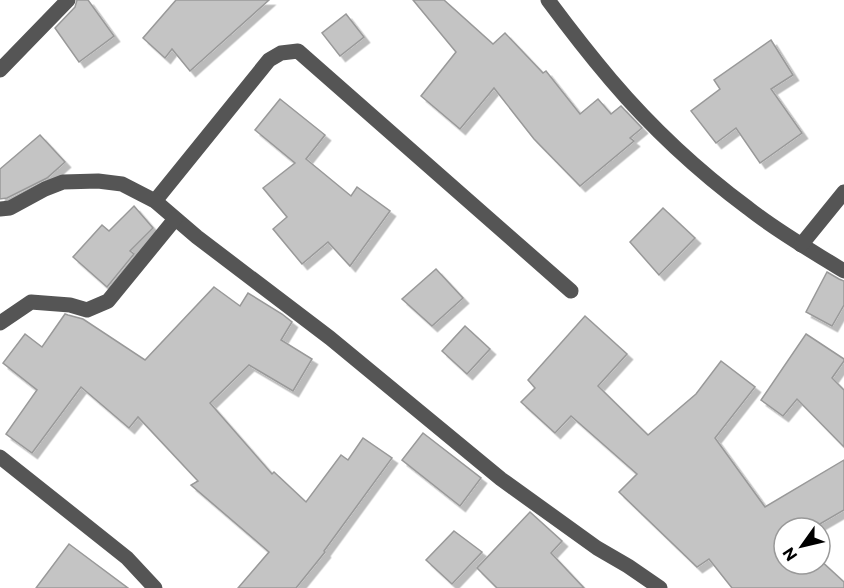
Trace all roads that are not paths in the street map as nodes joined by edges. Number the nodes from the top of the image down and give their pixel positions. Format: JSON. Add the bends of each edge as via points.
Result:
{"nodes":[{"id":1,"x":68,"y":0,"type":"edge"},
{"id":2,"x":548,"y":0,"type":"edge"},
{"id":3,"x":0,"y":70,"type":"edge"},
{"id":4,"x":844,"y":192,"type":"edge"},
{"id":5,"x":155,"y":201,"type":"junction"},
{"id":6,"x":0,"y":209,"type":"edge"},
{"id":7,"x":175,"y":219,"type":"junction"},
{"id":8,"x":801,"y":245,"type":"junction"},
{"id":9,"x":844,"y":271,"type":"edge"},
{"id":10,"x":571,"y":291,"type":"dead end"},
{"id":11,"x":0,"y":323,"type":"edge"},
{"id":12,"x":0,"y":457,"type":"edge"},
{"id":13,"x":155,"y":588,"type":"edge"},
{"id":14,"x":660,"y":588,"type":"edge"}],
"edges":[{"from":1,"to":3,"type":"street"},
{"from":2,"to":8,"type":"street","via":[[641,114],[748,209]]},
{"from":4,"to":8,"type":"street"},
{"from":5,"to":6,"type":"street","via":[[122,184],[63,182],[10,208]]},
{"from":5,"to":7,"type":"street"},
{"from":5,"to":10,"type":"street","via":[[269,60],[280,53],[298,51]]},
{"from":7,"to":11,"type":"street","via":[[108,301],[87,310],[31,302]]},
{"from":7,"to":14,"type":"street","via":[[330,338],[501,479]]},
{"from":8,"to":9,"type":"street"},
{"from":12,"to":13,"type":"street","via":[[127,558]]}]}
